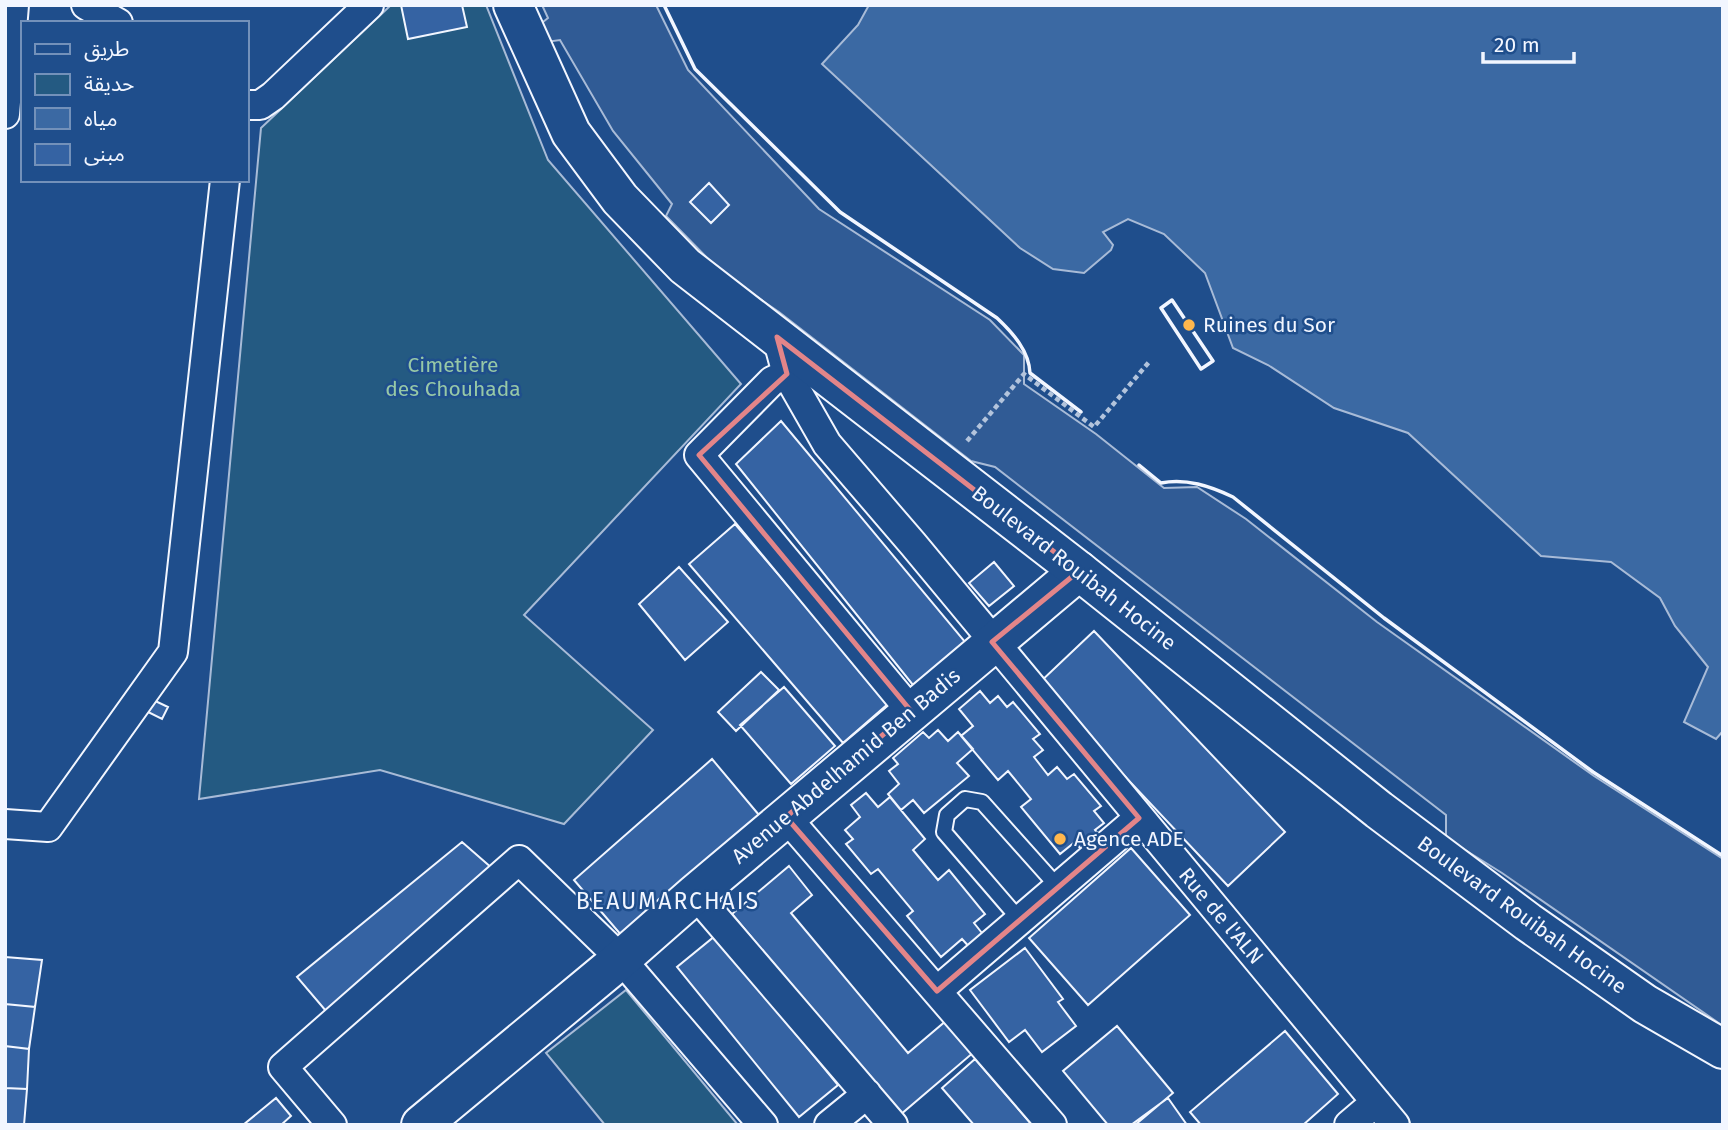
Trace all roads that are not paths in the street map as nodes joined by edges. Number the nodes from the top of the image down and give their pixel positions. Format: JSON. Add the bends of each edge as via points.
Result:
{"nodes":[{"id":1,"x":369,"y":5,"type":"edge"},
{"id":2,"x":513,"y":5,"type":"edge"},
{"id":3,"x":91,"y":6,"type":"edge"},
{"id":4,"x":11,"y":14,"type":"edge"},
{"id":5,"x":115,"y":21,"type":"edge"},
{"id":6,"x":248,"y":106,"type":"edge"},
{"id":7,"x":5,"y":114,"type":"edge"},
{"id":8,"x":225,"y":182,"type":"edge"},
{"id":9,"x":777,"y":337,"type":"junction"},
{"id":10,"x":787,"y":374,"type":"junction"},
{"id":11,"x":1079,"y":570,"type":"junction"},
{"id":12,"x":992,"y":642,"type":"junction"},
{"id":13,"x":911,"y":711,"type":"junction"},
{"id":14,"x":786,"y":817,"type":"junction"},
{"id":15,"x":1139,"y":818,"type":"junction"},
{"id":16,"x":5,"y":824,"type":"edge"},
{"id":17,"x":1058,"y":887,"type":"junction"},
{"id":18,"x":695,"y":894,"type":"junction"},
{"id":19,"x":1020,"y":920,"type":"junction"},
{"id":20,"x":621,"y":959,"type":"junction"},
{"id":21,"x":937,"y":991,"type":"junction"},
{"id":22,"x":1723,"y":1049,"type":"edge"},
{"id":23,"x":867,"y":1094,"type":"junction"},
{"id":24,"x":1376,"y":1102,"type":"junction"},
{"id":25,"x":332,"y":1125,"type":"edge"},
{"id":26,"x":421,"y":1125,"type":"edge"},
{"id":27,"x":763,"y":1125,"type":"edge"},
{"id":28,"x":829,"y":1125,"type":"edge"},
{"id":29,"x":893,"y":1125,"type":"edge"},
{"id":30,"x":1052,"y":1125,"type":"edge"},
{"id":31,"x":1349,"y":1125,"type":"edge"},
{"id":32,"x":1395,"y":1125,"type":"edge"}],
"edges":[{"from":1,"to":6,"type":"street","via":[[273,96],[260,105]]},
{"from":2,"to":9,"type":"main road","name":"Boulevard Rouibah Hocine","via":[[571,133],[620,199],[685,266]]},
{"from":3,"to":5,"type":"street"},
{"from":4,"to":7,"type":"street"},
{"from":8,"to":16,"type":"street","via":[[173,652],[48,827]]},
{"from":9,"to":10,"type":"street","name":"Rue de l'ALN"},
{"from":9,"to":11,"type":"main road","name":"Boulevard Rouibah Hocine"},
{"from":10,"to":12,"type":"street","name":"Rue de l'ALN","via":[[827,444]]},
{"from":10,"to":13,"type":"street","via":[[772,382],[699,455]]},
{"from":11,"to":12,"type":"main road","name":"Avenue Abdelhamid Ben Badis"},
{"from":11,"to":22,"type":"main road","name":"Boulevard Rouibah Hocine","via":[[1379,810],[1528,922],[1645,1004]]},
{"from":12,"to":13,"type":"main road","name":"Avenue Abdelhamid Ben Badis"},
{"from":12,"to":15,"type":"street","name":"Rue de l'ALN"},
{"from":13,"to":14,"type":"main road","name":"Avenue Abdelhamid Ben Badis"},
{"from":14,"to":18,"type":"main road","name":"Avenue Abdelhamid Ben Badis"},
{"from":14,"to":21,"type":"street"},
{"from":15,"to":17,"type":"street"},
{"from":15,"to":24,"type":"street","name":"Rue de l'ALN"},
{"from":17,"to":19,"type":"street"},
{"from":17,"to":19,"type":"lane","via":[[982,802],[965,799],[947,815],[944,832]]},
{"from":18,"to":20,"type":"main road","name":"Avenue Abdelhamid Ben Badis"},
{"from":18,"to":23,"type":"street"},
{"from":19,"to":21,"type":"street"},
{"from":20,"to":25,"type":"street","via":[[519,860],[283,1067]]},
{"from":20,"to":26,"type":"main road","name":"Avenue Abdelhamid Ben Badis"},
{"from":20,"to":27,"type":"street"},
{"from":21,"to":30,"type":"street"},
{"from":23,"to":28,"type":"street"},
{"from":23,"to":29,"type":"street"},
{"from":24,"to":31,"type":"street"},
{"from":24,"to":32,"type":"street","name":"Rue de l'ALN"}]}
